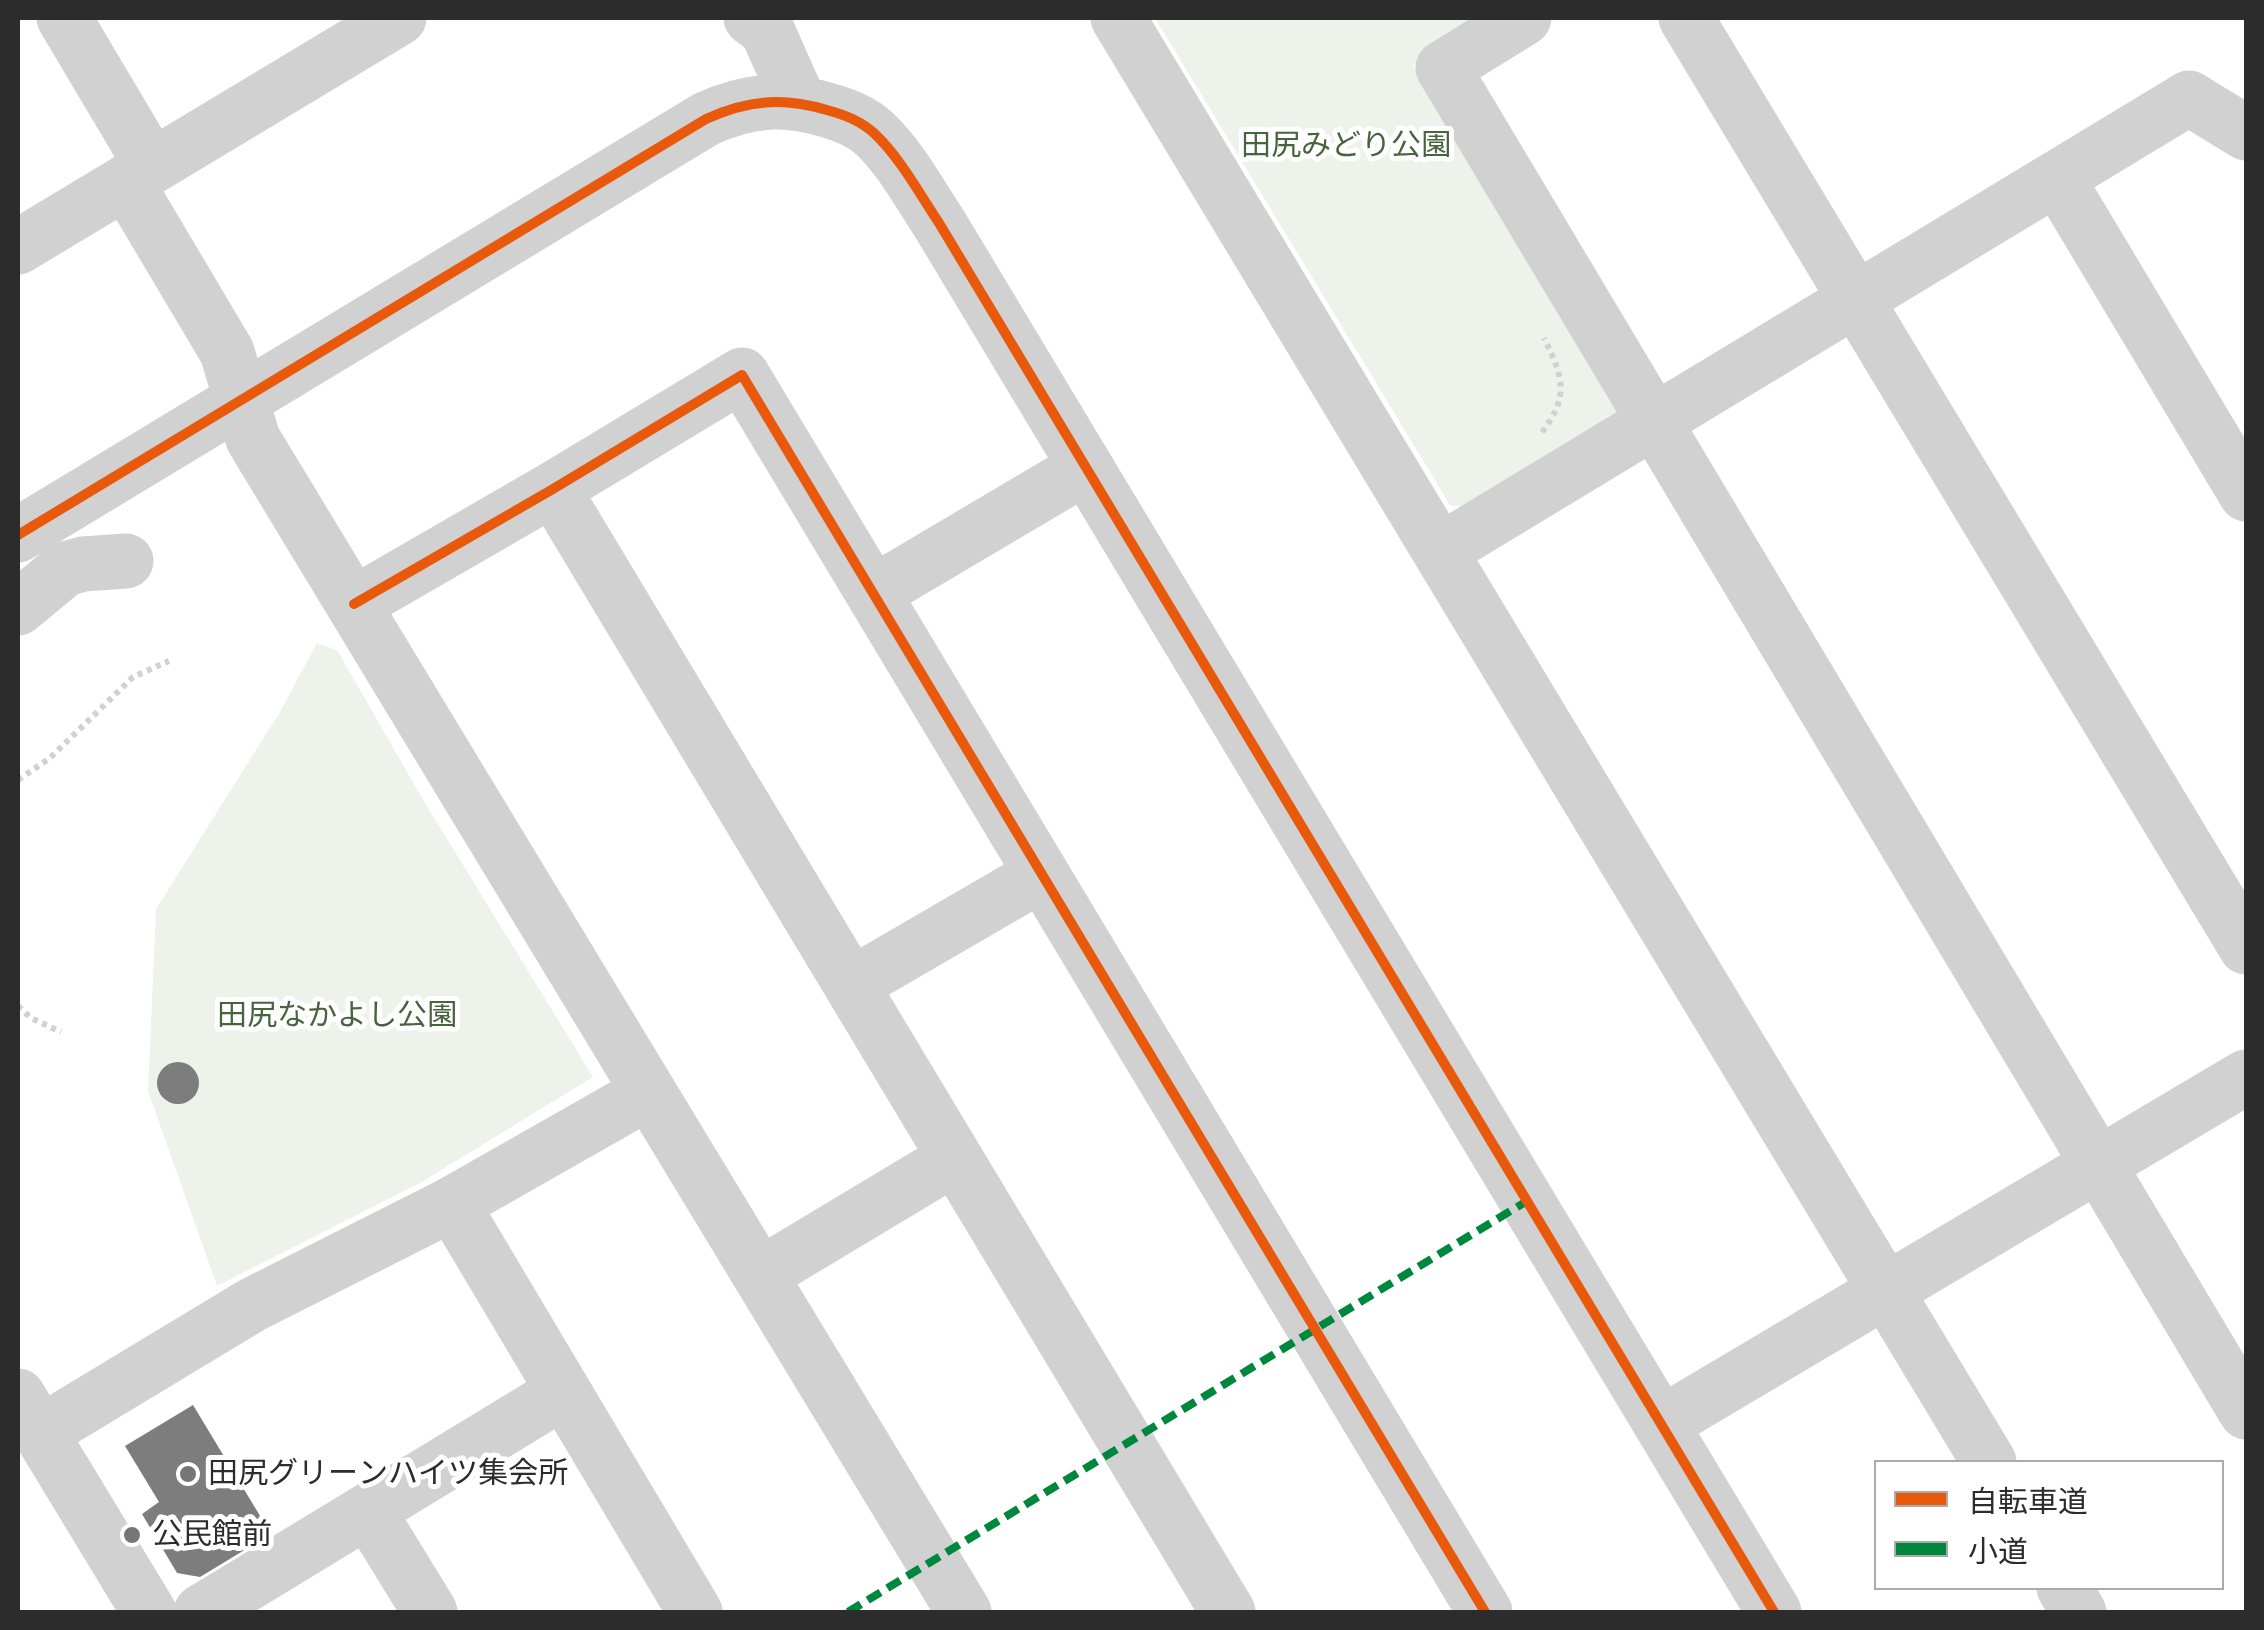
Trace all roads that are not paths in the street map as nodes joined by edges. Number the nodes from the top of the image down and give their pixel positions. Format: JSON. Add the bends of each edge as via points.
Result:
{"nodes":[{"id":1,"x":64,"y":18,"type":"edge"},
{"id":2,"x":399,"y":18,"type":"edge"},
{"id":3,"x":751,"y":18,"type":"edge"},
{"id":4,"x":1118,"y":18,"type":"edge"},
{"id":5,"x":1524,"y":18,"type":"edge"},
{"id":6,"x":1686,"y":18,"type":"edge"},
{"id":7,"x":336,"y":33,"type":"edge"},
{"id":8,"x":799,"y":102,"type":"junction"},
{"id":9,"x":2246,"y":133,"type":"edge"},
{"id":10,"x":139,"y":174,"type":"junction"},
{"id":11,"x":2057,"y":178,"type":"junction"},
{"id":12,"x":18,"y":247,"type":"edge"},
{"id":13,"x":1856,"y":299,"type":"junction"},
{"id":14,"x":242,"y":400,"type":"junction"},
{"id":15,"x":1654,"y":421,"type":"junction"},
{"id":16,"x":1086,"y":468,"type":"junction"},
{"id":17,"x":553,"y":489,"type":"junction"},
{"id":18,"x":2246,"y":494,"type":"edge"},
{"id":19,"x":1440,"y":551,"type":"junction"},
{"id":20,"x":45,"y":552,"type":"edge"},
{"id":21,"x":126,"y":561,"type":"dead end"},
{"id":22,"x":873,"y":593,"type":"junction"},
{"id":23,"x":354,"y":604,"type":"junction"},
{"id":24,"x":18,"y":608,"type":"edge"},
{"id":25,"x":1042,"y":874,"type":"junction"},
{"id":26,"x":2246,"y":947,"type":"edge"},
{"id":27,"x":852,"y":985,"type":"junction"},
{"id":28,"x":2246,"y":1077,"type":"edge"},
{"id":29,"x":649,"y":1092,"type":"junction"},
{"id":30,"x":955,"y":1158,"type":"junction"},
{"id":31,"x":2098,"y":1165,"type":"junction"},
{"id":32,"x":452,"y":1204,"type":"junction"},
{"id":33,"x":760,"y":1276,"type":"junction"},
{"id":34,"x":1886,"y":1291,"type":"junction"},
{"id":35,"x":564,"y":1392,"type":"junction"},
{"id":36,"x":2246,"y":1412,"type":"edge"},
{"id":37,"x":29,"y":1415,"type":"edge"},
{"id":38,"x":1661,"y":1424,"type":"junction"},
{"id":39,"x":1988,"y":1460,"type":"edge"},
{"id":40,"x":368,"y":1511,"type":"junction"},
{"id":41,"x":2065,"y":1590,"type":"edge"},
{"id":42,"x":148,"y":1612,"type":"edge"},
{"id":43,"x":201,"y":1612,"type":"edge"},
{"id":44,"x":430,"y":1612,"type":"edge"},
{"id":45,"x":695,"y":1612,"type":"edge"},
{"id":46,"x":964,"y":1612,"type":"edge"},
{"id":47,"x":1228,"y":1612,"type":"edge"},
{"id":48,"x":1485,"y":1612,"type":"edge"},
{"id":49,"x":1774,"y":1612,"type":"edge"},
{"id":50,"x":2079,"y":1612,"type":"edge"}],
"edges":[{"from":1,"to":10,"type":"street"},
{"from":2,"to":7,"type":"street"},
{"from":3,"to":8,"type":"street","via":[[768,30]]},
{"from":4,"to":19,"type":"street"},
{"from":5,"to":15,"type":"street","via":[[1443,68]]},
{"from":6,"to":13,"type":"street"},
{"from":7,"to":10,"type":"street"},
{"from":8,"to":14,"type":"street","via":[[762,102],[706,119]]},
{"from":8,"to":16,"type":"street","via":[[863,124],[895,157]]},
{"from":9,"to":11,"type":"street","via":[[2189,98]]},
{"from":10,"to":12,"type":"street"},
{"from":10,"to":14,"type":"street","via":[[227,352]]},
{"from":11,"to":13,"type":"street"},
{"from":11,"to":18,"type":"street"},
{"from":13,"to":15,"type":"street"},
{"from":13,"to":26,"type":"street"},
{"from":14,"to":20,"type":"street"},
{"from":14,"to":23,"type":"street","via":[[253,439]]},
{"from":15,"to":19,"type":"street"},
{"from":15,"to":31,"type":"street"},
{"from":16,"to":22,"type":"street"},
{"from":16,"to":38,"type":"street"},
{"from":17,"to":22,"type":"street","via":[[742,374]]},
{"from":17,"to":23,"type":"street"},
{"from":17,"to":27,"type":"street"},
{"from":19,"to":34,"type":"street"},
{"from":20,"to":21,"type":"street","via":[[83,564]]},
{"from":20,"to":24,"type":"street"},
{"from":22,"to":25,"type":"street"},
{"from":23,"to":29,"type":"street"},
{"from":25,"to":27,"type":"street"},
{"from":25,"to":48,"type":"street"},
{"from":27,"to":30,"type":"street"},
{"from":28,"to":31,"type":"street"},
{"from":29,"to":32,"type":"street"},
{"from":29,"to":33,"type":"street"},
{"from":30,"to":33,"type":"street"},
{"from":30,"to":47,"type":"street"},
{"from":31,"to":34,"type":"street"},
{"from":31,"to":36,"type":"street"},
{"from":32,"to":35,"type":"street"},
{"from":32,"to":37,"type":"street","via":[[252,1305],[68,1415]]},
{"from":33,"to":46,"type":"street"},
{"from":34,"to":38,"type":"street"},
{"from":34,"to":39,"type":"street"},
{"from":35,"to":40,"type":"street"},
{"from":35,"to":45,"type":"street"},
{"from":37,"to":42,"type":"street"},
{"from":38,"to":49,"type":"street"},
{"from":40,"to":43,"type":"street"},
{"from":40,"to":44,"type":"street"},
{"from":41,"to":50,"type":"street"}]}
